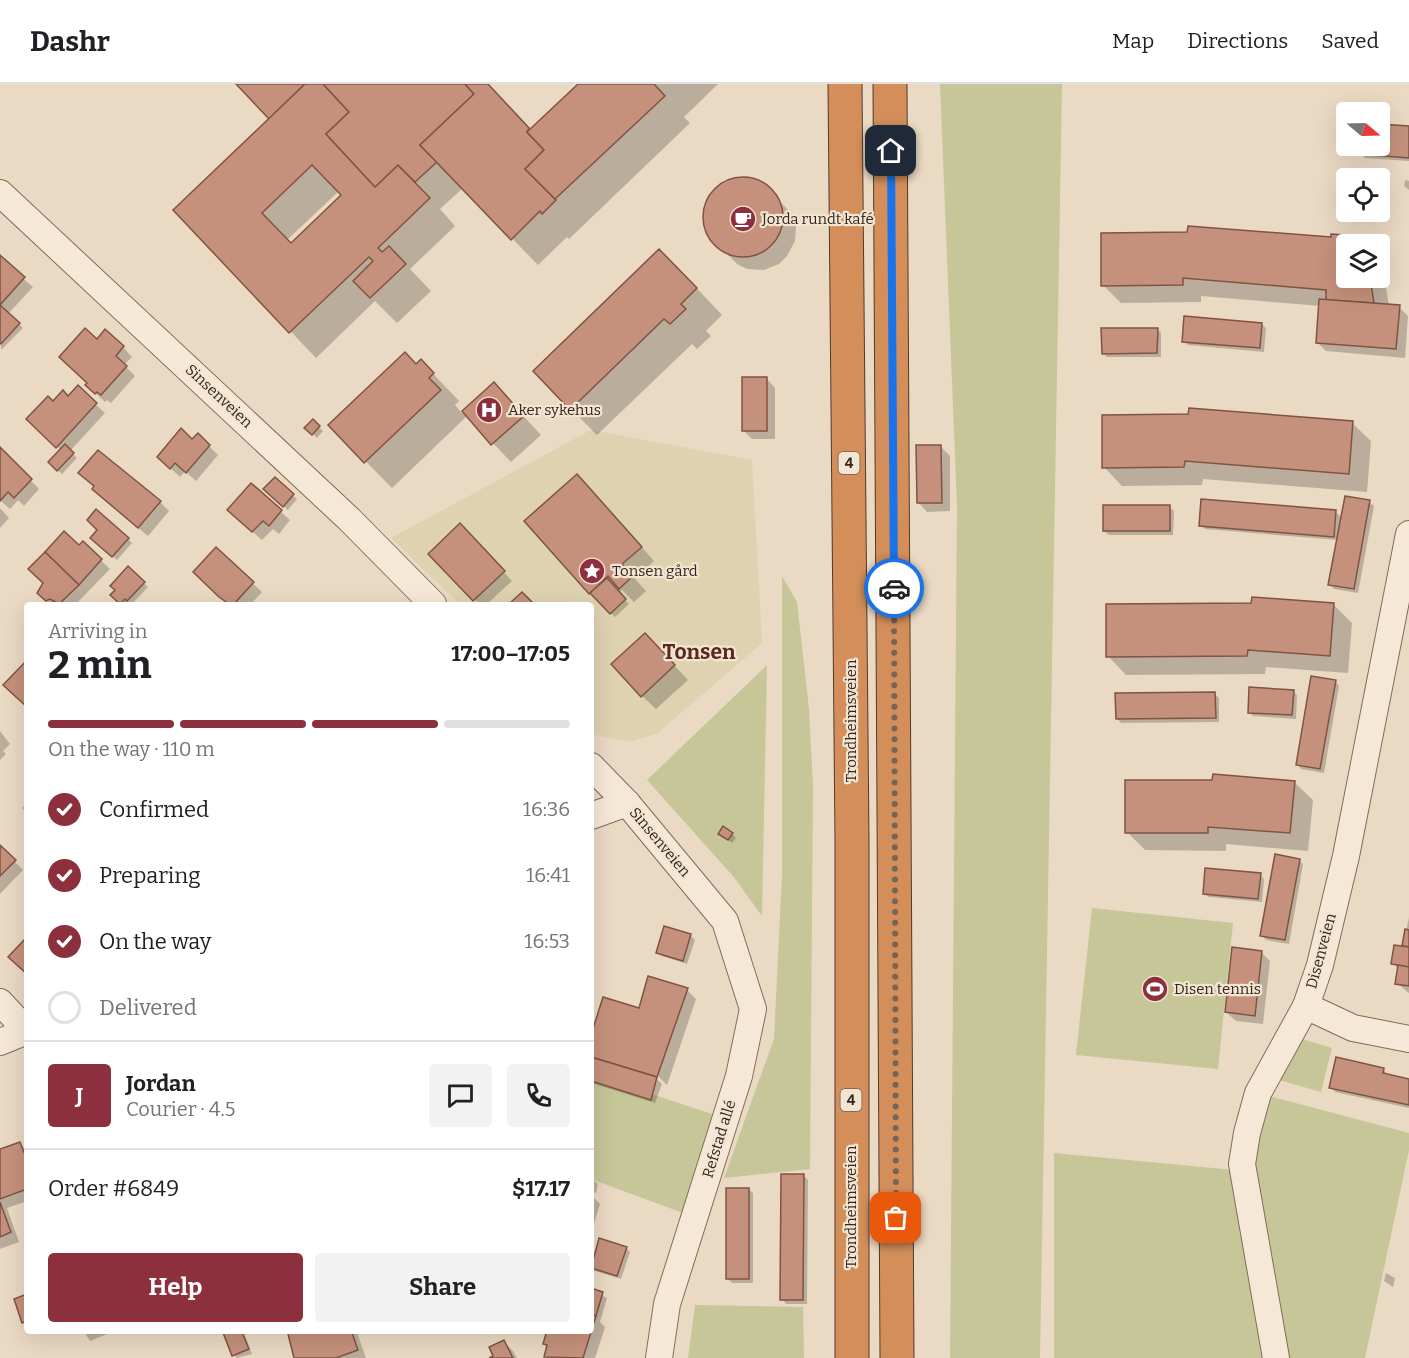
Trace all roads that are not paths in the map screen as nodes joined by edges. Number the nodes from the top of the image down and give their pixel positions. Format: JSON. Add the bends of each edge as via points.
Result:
{"nodes":[{"id":1,"x":845,"y":84,"type":"edge"},
{"id":2,"x":890,"y":84,"type":"edge"},
{"id":3,"x":0,"y":193,"type":"edge"},
{"id":4,"x":1409,"y":534,"type":"edge"},
{"id":5,"x":431,"y":602,"type":"edge"},
{"id":6,"x":594,"y":769,"type":"edge"},
{"id":7,"x":627,"y":802,"type":"junction"},
{"id":8,"x":594,"y":815,"type":"edge"},
{"id":9,"x":725,"y":921,"type":"joint"},
{"id":10,"x":0,"y":1002,"type":"edge"},
{"id":11,"x":1306,"y":1006,"type":"junction"},
{"id":12,"x":24,"y":1028,"type":"edge"},
{"id":13,"x":24,"y":1032,"type":"edge"},
{"id":14,"x":1409,"y":1039,"type":"edge"},
{"id":15,"x":0,"y":1042,"type":"edge"},
{"id":16,"x":659,"y":1358,"type":"edge"},
{"id":17,"x":852,"y":1358,"type":"edge"},
{"id":18,"x":897,"y":1358,"type":"edge"},
{"id":19,"x":1276,"y":1358,"type":"edge"}],
"edges":[{"from":1,"to":17,"type":"highway","name":"Trondheimsveien","number":"4"},
{"from":2,"to":18,"type":"highway"},
{"from":3,"to":5,"type":"street","name":"Sinsenveien","via":[[349,519]]},
{"from":4,"to":11,"type":"street","name":"Disenveien","via":[[1346,856]]},
{"from":6,"to":7,"type":"street","name":"Sinsenveien"},
{"from":7,"to":8,"type":"street"},
{"from":7,"to":9,"type":"street","name":"Sinsenveien"},
{"from":9,"to":16,"type":"street","name":"Refstad allé","via":[[753,1009],[739,1076],[667,1304]]},
{"from":10,"to":12,"type":"street"},
{"from":11,"to":14,"type":"street","via":[[1353,1028]]},
{"from":11,"to":19,"type":"street","name":"Disenveien","via":[[1258,1094],[1242,1164]]},
{"from":13,"to":15,"type":"street"}]}
